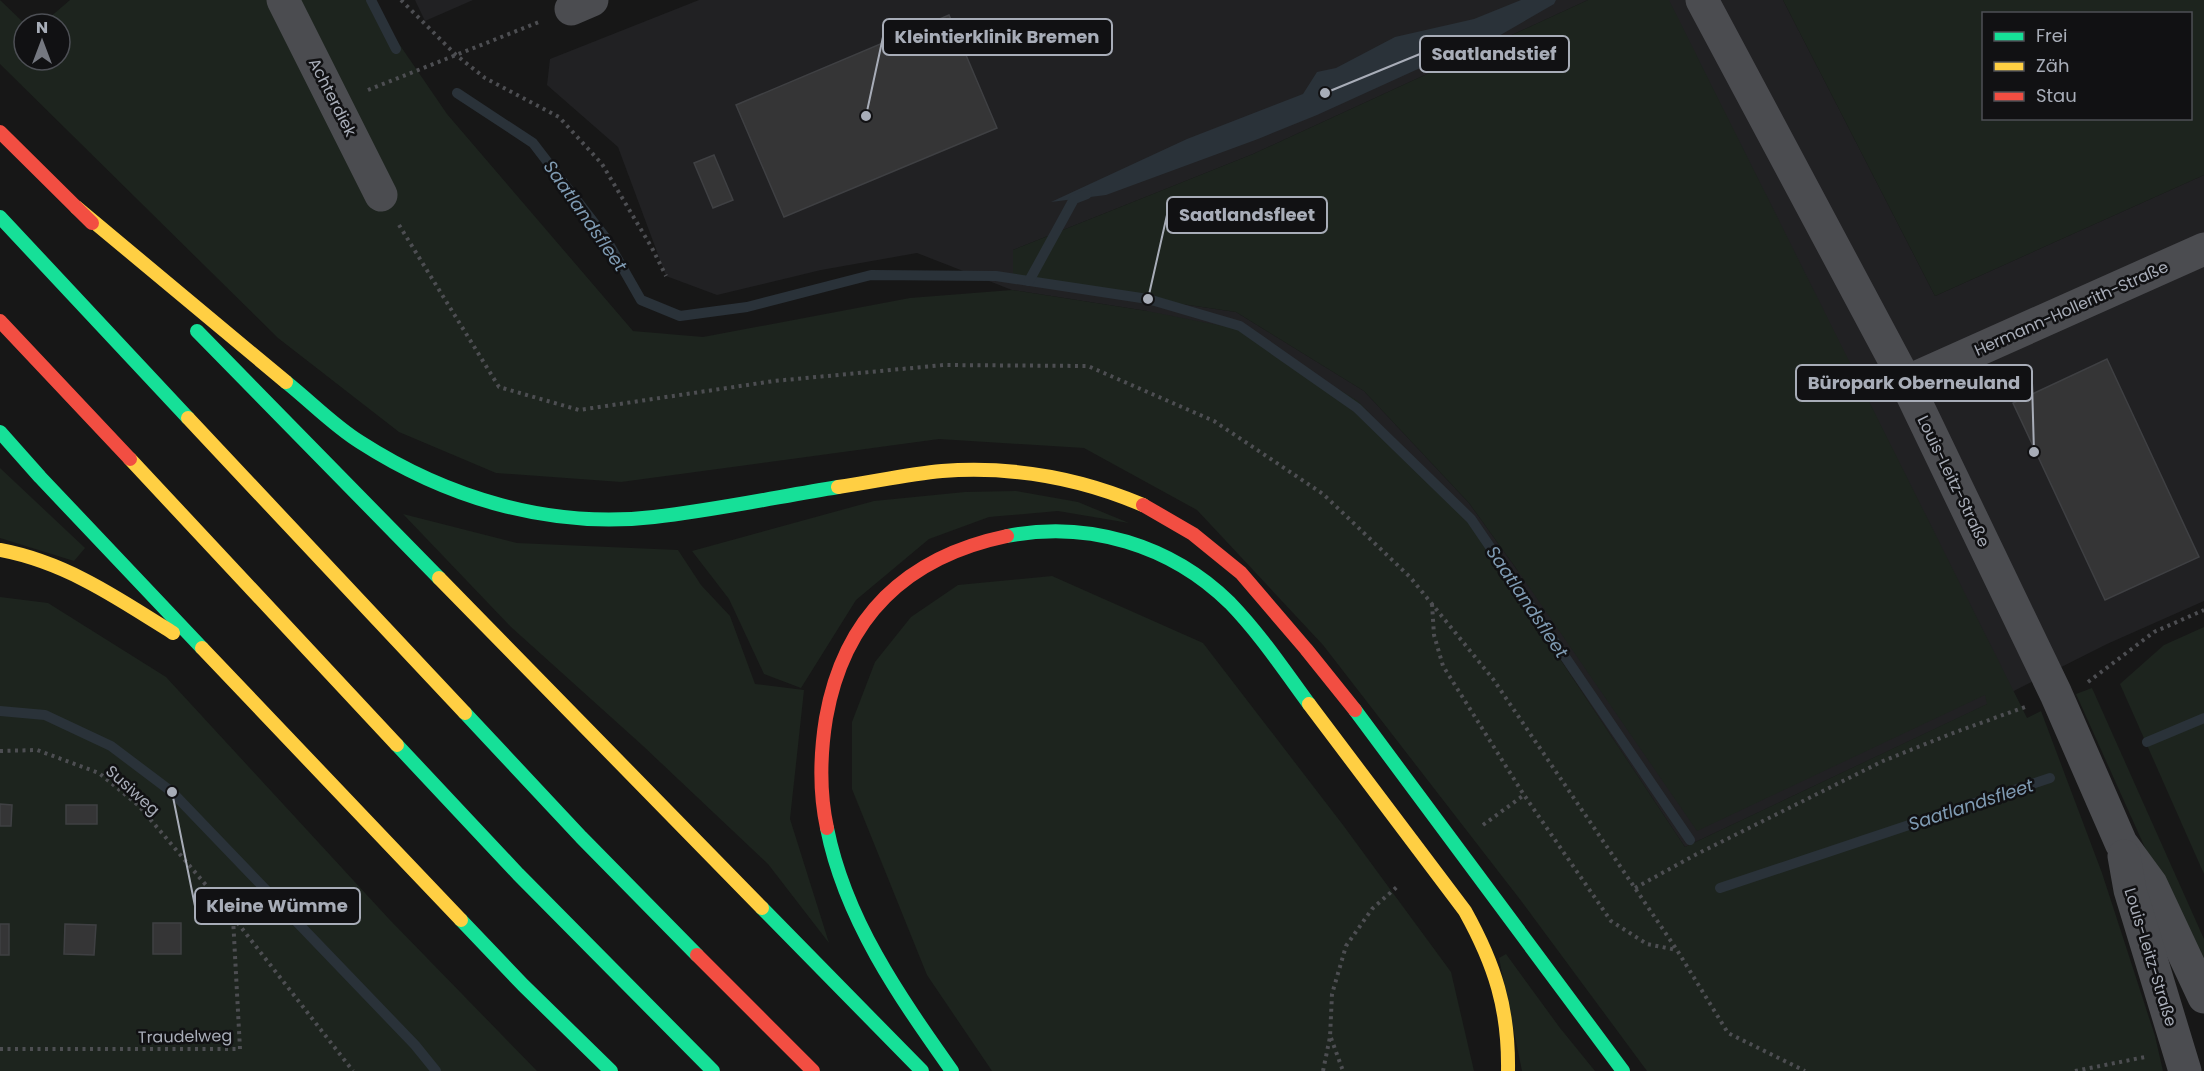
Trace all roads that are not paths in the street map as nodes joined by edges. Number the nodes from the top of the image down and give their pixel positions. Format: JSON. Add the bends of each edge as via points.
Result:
{"nodes":[{"id":1,"x":283,"y":0,"type":"edge"},
{"id":2,"x":1702,"y":0,"type":"edge"},
{"id":3,"x":0,"y":132,"type":"edge"},
{"id":4,"x":381,"y":195,"type":"road end"},
{"id":5,"x":76,"y":207,"type":"junction"},
{"id":6,"x":0,"y":217,"type":"edge"},
{"id":7,"x":2204,"y":249,"type":"edge"},
{"id":8,"x":168,"y":302,"type":"dead end"},
{"id":9,"x":185,"y":319,"type":"dead end"},
{"id":10,"x":0,"y":321,"type":"edge"},
{"id":11,"x":1906,"y":382,"type":"junction"},
{"id":12,"x":0,"y":432,"type":"edge"},
{"id":13,"x":0,"y":550,"type":"edge"},
{"id":14,"x":211,"y":656,"type":"junction"},
{"id":15,"x":2121,"y":843,"type":"junction"},
{"id":16,"x":2204,"y":997,"type":"edge"},
{"id":17,"x":2182,"y":1060,"type":"edge"},
{"id":18,"x":611,"y":1071,"type":"edge"},
{"id":19,"x":713,"y":1071,"type":"edge"},
{"id":20,"x":813,"y":1071,"type":"edge"},
{"id":21,"x":922,"y":1071,"type":"edge"},
{"id":22,"x":952,"y":1071,"type":"edge"},
{"id":23,"x":1508,"y":1071,"type":"edge"},
{"id":24,"x":1623,"y":1071,"type":"edge"}],
"edges":[{"from":1,"to":4,"type":"street","name":"Achterdiek"},
{"from":2,"to":11,"type":"street","name":"Louis-Leitz-Straße"},
{"from":3,"to":5,"type":"highway"},
{"from":5,"to":8,"type":"highway"},
{"from":5,"to":24,"type":"highway","via":[[358,441],[436,484],[478,500],[565,517],[653,517],[941,471],[982,469],[1062,478],[1139,504],[1176,523],[1241,573],[1339,687]]},
{"from":6,"to":20,"type":"highway","via":[[581,837]]},
{"from":7,"to":11,"type":"street","name":"Hermann-Hollerith-Straße"},
{"from":9,"to":21,"type":"highway"},
{"from":10,"to":19,"type":"highway","via":[[518,874]]},
{"from":11,"to":15,"type":"street","name":"Louis-Leitz-Straße","via":[[2056,694]]},
{"from":12,"to":14,"type":"highway"},
{"from":13,"to":14,"type":"highway","via":[[47,562],[82,577]]},
{"from":14,"to":18,"type":"highway"},
{"from":15,"to":16,"type":"street","name":"Louis-Leitz-Straße","via":[[2151,884]]},
{"from":15,"to":17,"type":"street","name":"Louis-Leitz-Straße","via":[[2130,890]]},
{"from":22,"to":23,"type":"highway","via":[[900,996],[844,892],[823,810],[822,737],[839,669],[878,604],[945,556],[974,544],[1035,531],[1107,536],[1143,547],[1206,582],[1233,606],[1465,911],[1497,974],[1506,1009]]}]}
